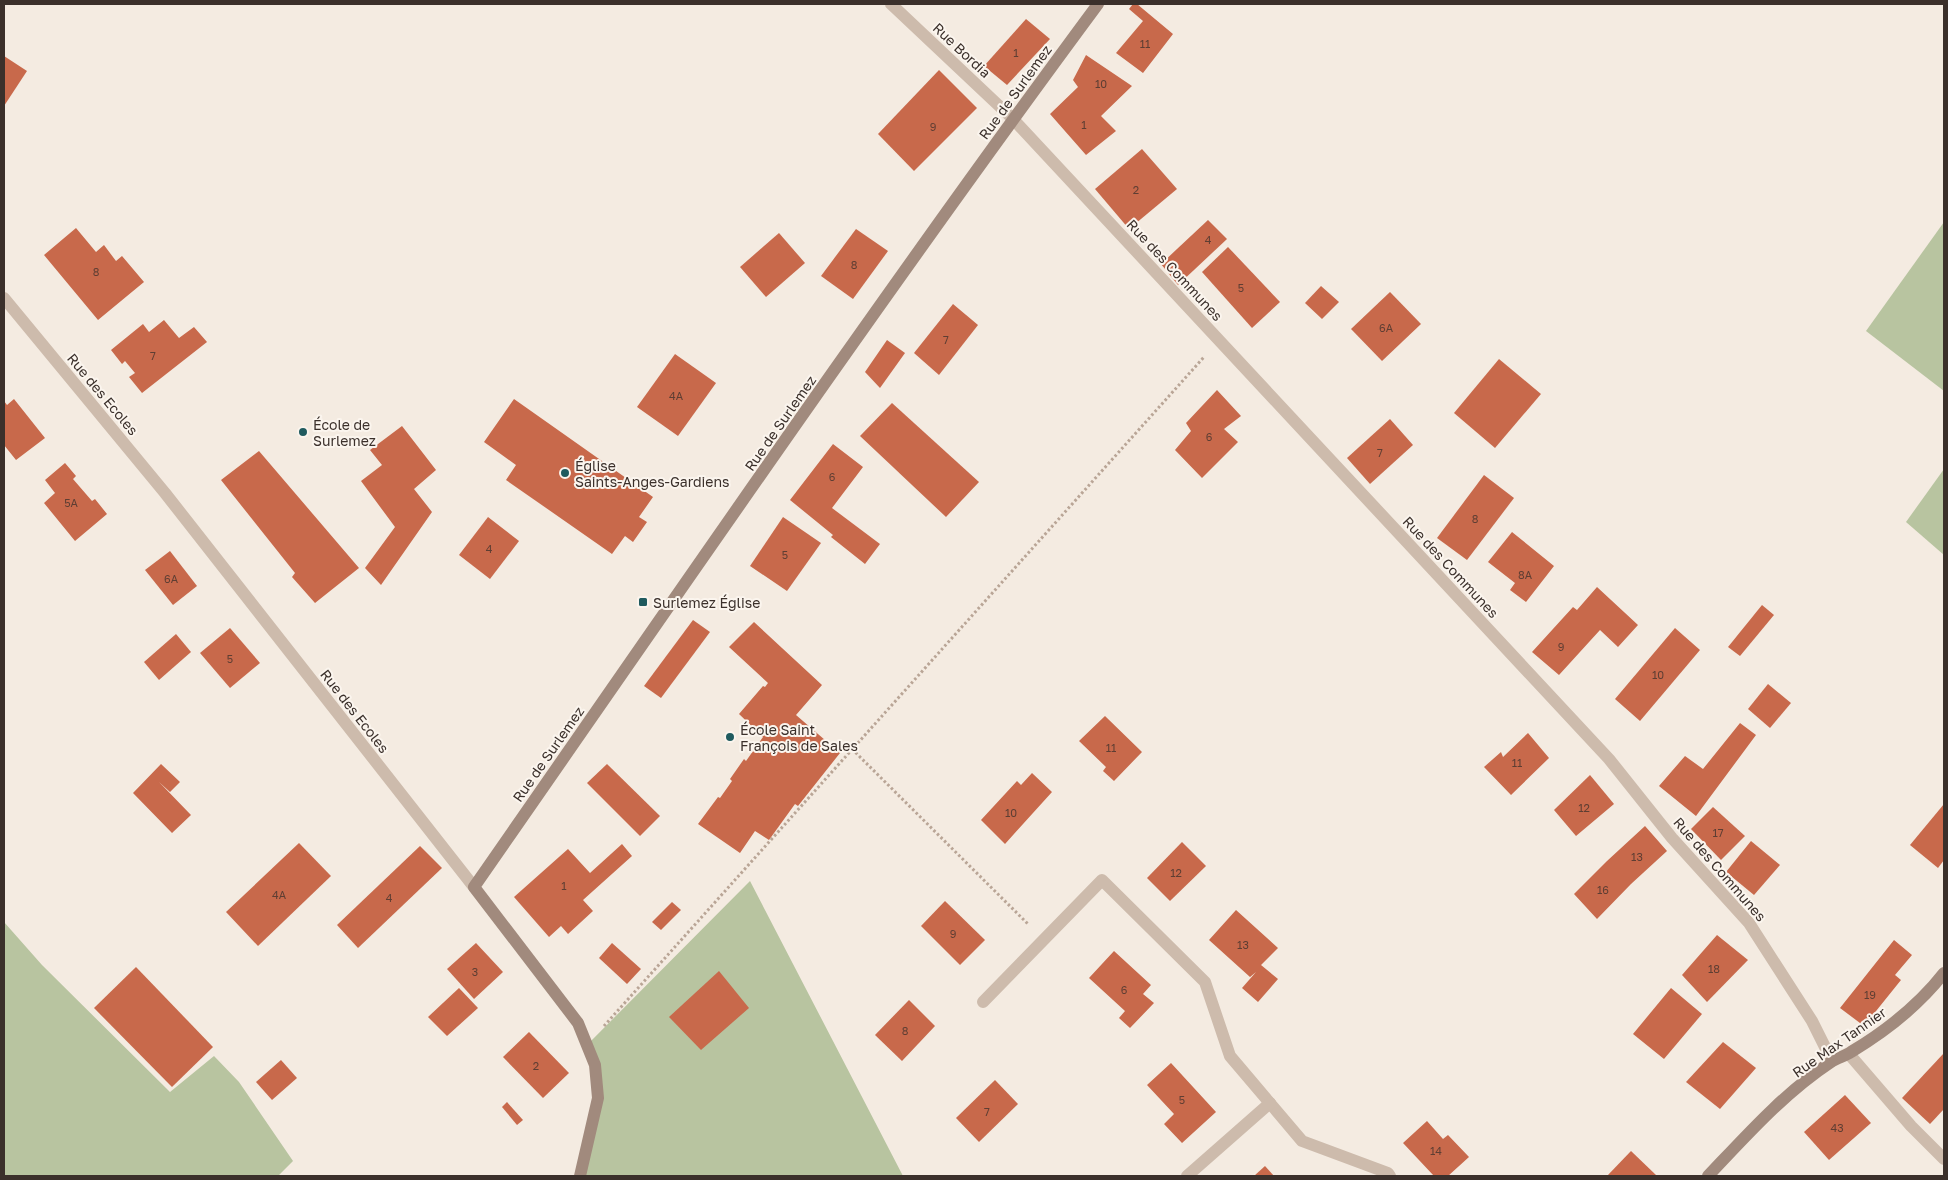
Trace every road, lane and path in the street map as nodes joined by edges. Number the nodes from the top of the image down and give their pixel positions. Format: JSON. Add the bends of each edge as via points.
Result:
{"nodes":[{"id":1,"x":891,"y":4,"type":"edge"},
{"id":2,"x":1098,"y":4,"type":"edge"},
{"id":3,"x":1013,"y":119,"type":"junction"},
{"id":4,"x":4,"y":298,"type":"edge"},
{"id":5,"x":1219,"y":340,"type":"junction"},
{"id":6,"x":852,"y":749,"type":"junction"},
{"id":7,"x":474,"y":887,"type":"junction"},
{"id":8,"x":1044,"y":940,"type":"junction"},
{"id":9,"x":1944,"y":973,"type":"edge"},
{"id":10,"x":983,"y":1002,"type":"dead end"},
{"id":11,"x":587,"y":1045,"type":"junction"},
{"id":12,"x":1849,"y":1054,"type":"junction"},
{"id":13,"x":1832,"y":1061,"type":"junction"},
{"id":14,"x":1270,"y":1103,"type":"junction"},
{"id":15,"x":1944,"y":1159,"type":"edge"},
{"id":16,"x":580,"y":1176,"type":"edge"},
{"id":17,"x":1188,"y":1176,"type":"edge"},
{"id":18,"x":1390,"y":1176,"type":"edge"},
{"id":19,"x":1708,"y":1176,"type":"edge"}],
"edges":[{"from":1,"to":3,"type":"street","name":"Rue Bordia"},
{"from":2,"to":3,"type":"street","name":"Rue de Surlemez"},
{"from":3,"to":5,"type":"street","name":"Rue des Communes"},
{"from":3,"to":7,"type":"street","name":"Rue de Surlemez"},
{"from":4,"to":7,"type":"street","name":"Rue des Ecoles","via":[[166,493]]},
{"from":5,"to":6,"type":"path"},
{"from":5,"to":13,"type":"street","name":"Rue des Communes","via":[[1609,759],[1672,838],[1749,923],[1812,1021]]},
{"from":6,"to":8,"type":"path"},
{"from":6,"to":11,"type":"path"},
{"from":7,"to":11,"type":"street","name":"Rue des Ecoles","via":[[578,1023]]},
{"from":8,"to":10,"type":"street"},
{"from":8,"to":14,"type":"street","via":[[1102,880],[1205,982],[1230,1056]]},
{"from":9,"to":12,"type":"street","name":"Rue Max Tannier","via":[[1929,993]]},
{"from":11,"to":16,"type":"street","name":"Rue des Ecoles","via":[[595,1065],[598,1098]]},
{"from":12,"to":13,"type":"street","name":"Rue Max Tannier"},
{"from":12,"to":15,"type":"street"},
{"from":13,"to":19,"type":"street","name":"Rue Max Tannier","via":[[1771,1110]]},
{"from":14,"to":17,"type":"street"},
{"from":14,"to":18,"type":"street","via":[[1302,1141]]}]}
